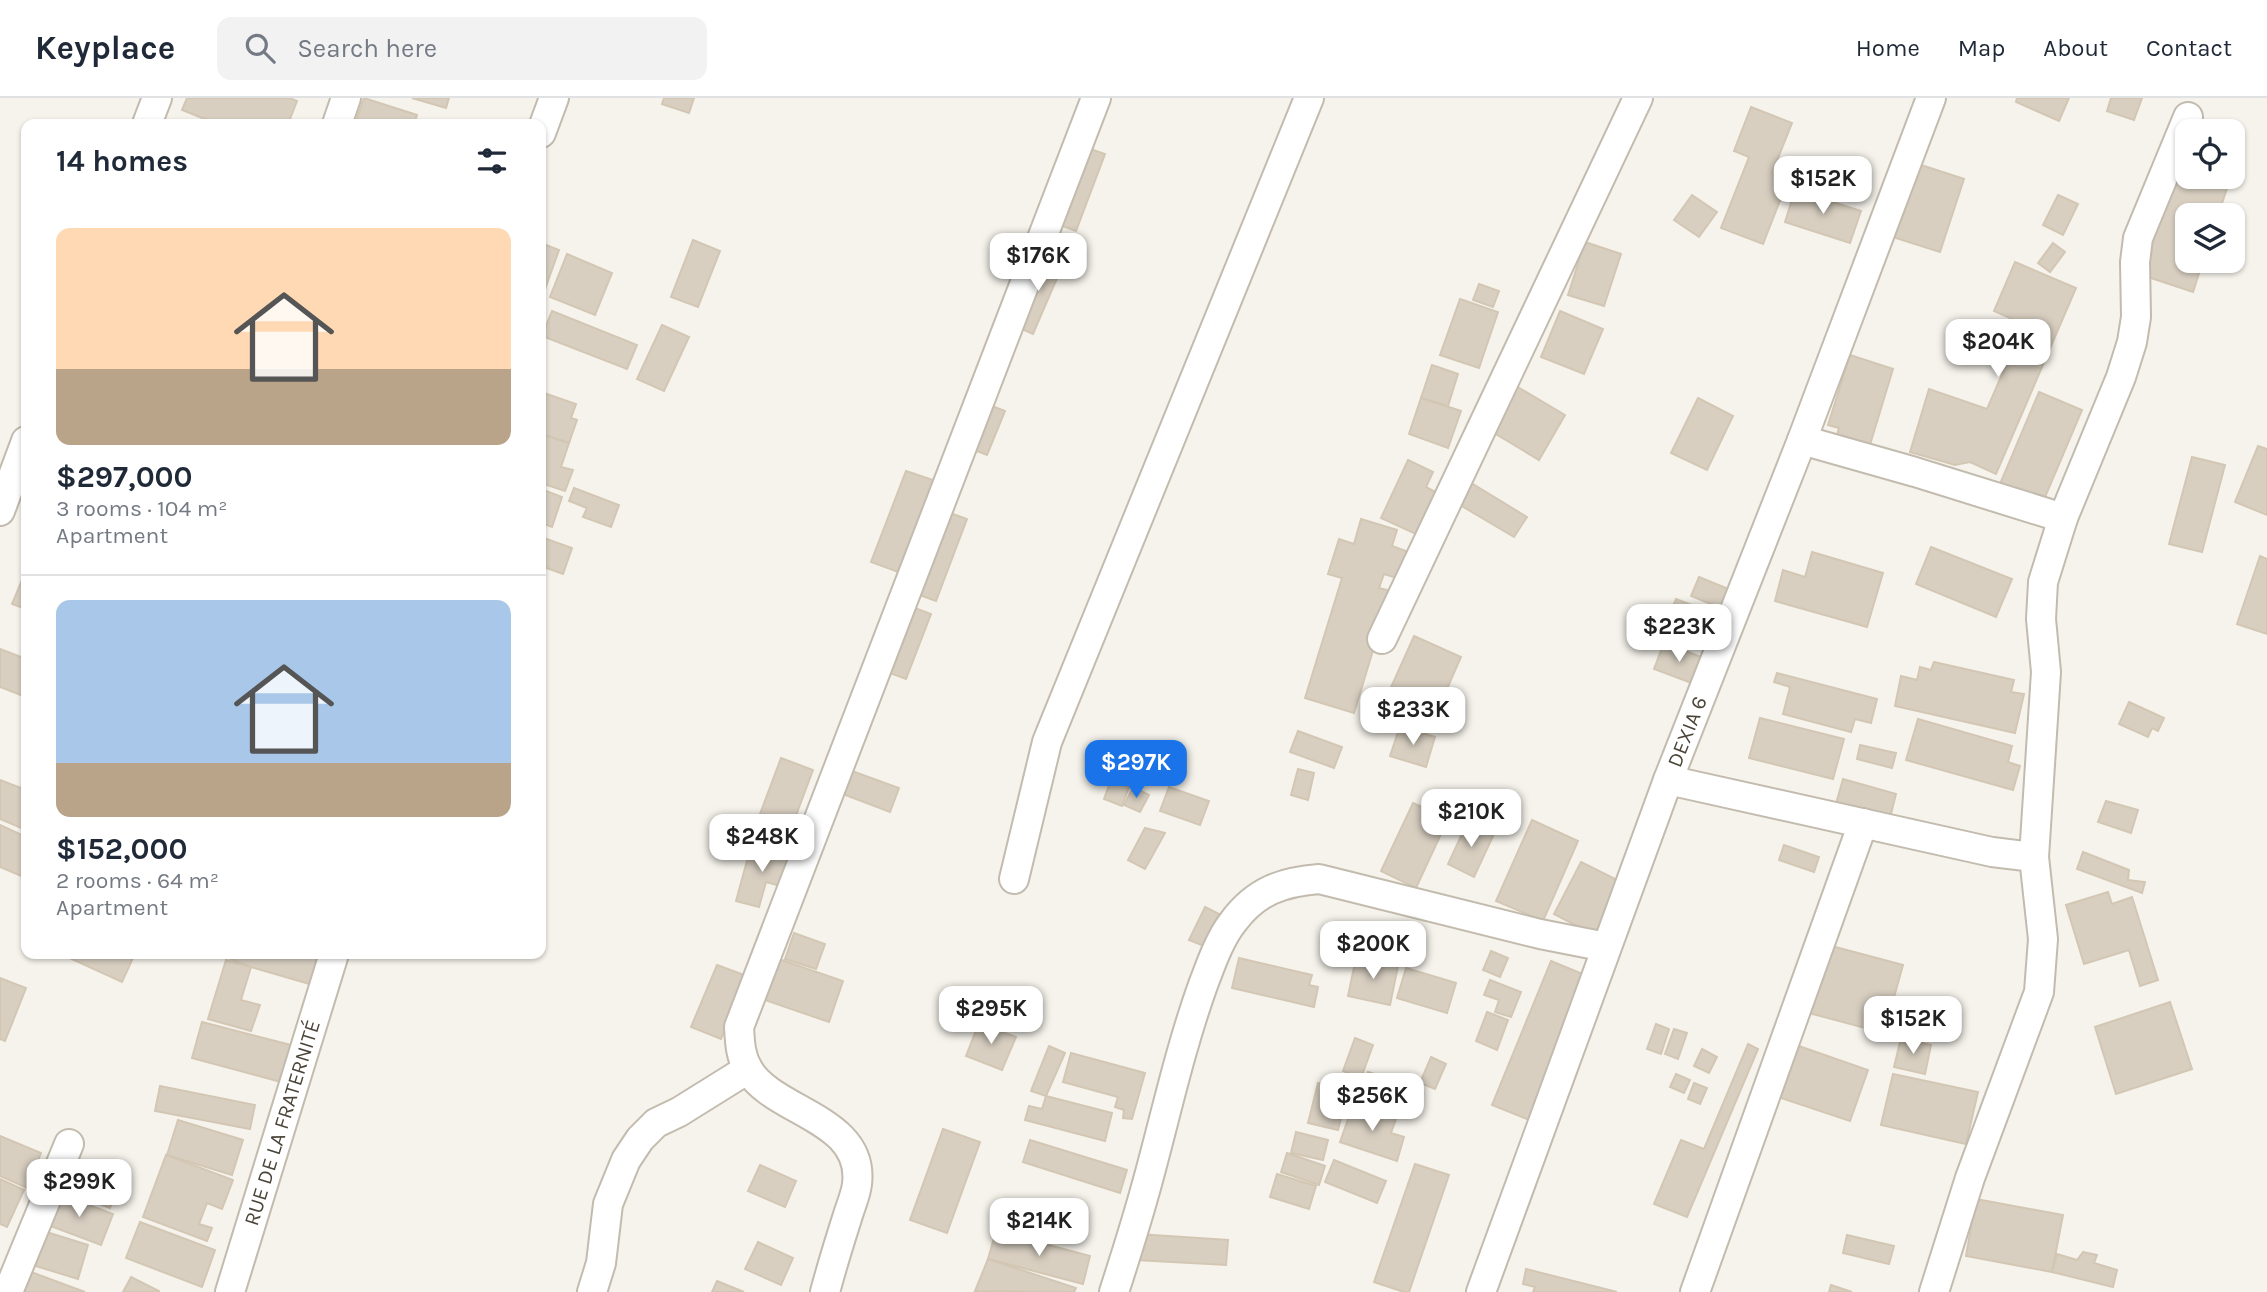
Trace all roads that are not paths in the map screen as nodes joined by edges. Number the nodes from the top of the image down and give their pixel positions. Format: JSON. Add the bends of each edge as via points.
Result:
{"nodes":[{"id":1,"x":157,"y":98,"type":"edge"},
{"id":2,"x":346,"y":98,"type":"edge"},
{"id":3,"x":554,"y":98,"type":"edge"},
{"id":4,"x":1096,"y":98,"type":"edge"},
{"id":5,"x":1310,"y":98,"type":"edge"},
{"id":6,"x":1638,"y":98,"type":"edge"},
{"id":7,"x":1931,"y":98,"type":"edge"},
{"id":8,"x":2188,"y":117,"type":"dead end"},
{"id":9,"x":149,"y":119,"type":"edge"},
{"id":10,"x":339,"y":119,"type":"edge"},
{"id":11,"x":546,"y":120,"type":"edge"},
{"id":12,"x":1802,"y":440,"type":"junction"},
{"id":13,"x":21,"y":462,"type":"edge"},
{"id":14,"x":10,"y":508,"type":"edge"},
{"id":15,"x":2063,"y":518,"type":"junction"},
{"id":16,"x":1382,"y":639,"type":"dead end"},
{"id":17,"x":1668,"y":780,"type":"junction"},
{"id":18,"x":1863,"y":823,"type":"junction"},
{"id":19,"x":2034,"y":857,"type":"junction"},
{"id":20,"x":1014,"y":879,"type":"dead end"},
{"id":21,"x":1606,"y":947,"type":"junction"},
{"id":22,"x":332,"y":959,"type":"edge"},
{"id":23,"x":748,"y":1069,"type":"junction"},
{"id":24,"x":69,"y":1144,"type":"dead end"},
{"id":25,"x":8,"y":1292,"type":"edge"},
{"id":26,"x":230,"y":1292,"type":"edge"},
{"id":27,"x":592,"y":1292,"type":"edge"},
{"id":28,"x":825,"y":1292,"type":"edge"},
{"id":29,"x":1114,"y":1292,"type":"edge"},
{"id":30,"x":1481,"y":1292,"type":"edge"},
{"id":31,"x":1695,"y":1292,"type":"edge"},
{"id":32,"x":1934,"y":1292,"type":"edge"}],
"edges":[{"from":1,"to":9,"type":"street"},
{"from":2,"to":10,"type":"street"},
{"from":3,"to":11,"type":"street"},
{"from":4,"to":23,"type":"street","via":[[740,1027],[740,1049]]},
{"from":5,"to":20,"type":"street","via":[[1047,742]]},
{"from":6,"to":16,"type":"street"},
{"from":7,"to":12,"type":"street","name":"DEXIA 6"},
{"from":8,"to":15,"type":"street","via":[[2138,238],[2132,342]]},
{"from":12,"to":15,"type":"street"},
{"from":12,"to":17,"type":"street","name":"DEXIA 6"},
{"from":13,"to":14,"type":"street"},
{"from":15,"to":19,"type":"street","via":[[2043,582],[2046,672]]},
{"from":17,"to":18,"type":"street"},
{"from":17,"to":21,"type":"street","name":"DEXIA 6"},
{"from":18,"to":19,"type":"street"},
{"from":18,"to":31,"type":"street"},
{"from":19,"to":32,"type":"street","via":[[2043,939],[2039,992],[1970,1178]]},
{"from":21,"to":29,"type":"street","via":[[1320,879],[1290,881],[1251,903],[1232,923],[1211,963],[1192,1016]]},
{"from":21,"to":30,"type":"street","name":"DEXIA 6"},
{"from":22,"to":26,"type":"street","name":"RUE DE LA FRATERNITÉ"},
{"from":23,"to":27,"type":"street","via":[[656,1123],[640,1139],[608,1204],[601,1263]]},
{"from":23,"to":28,"type":"street","via":[[761,1085],[832,1129],[854,1161],[857,1183]]},
{"from":24,"to":25,"type":"street"}]}
